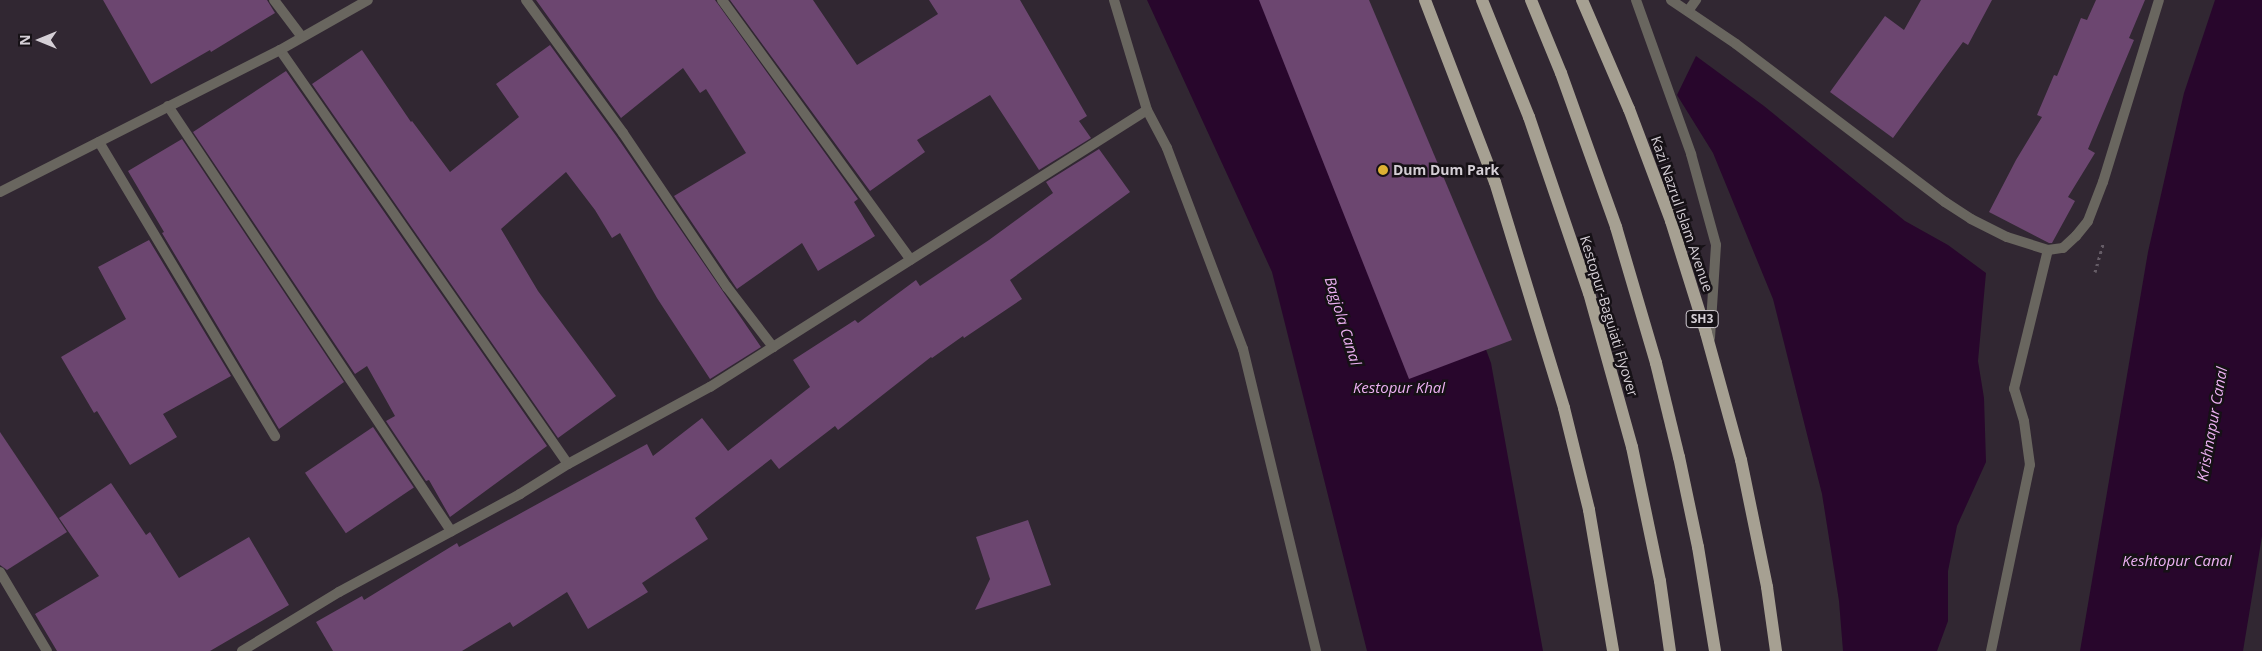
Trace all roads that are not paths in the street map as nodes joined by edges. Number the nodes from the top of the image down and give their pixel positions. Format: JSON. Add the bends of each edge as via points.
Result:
{"nodes":[{"id":1,"x":274,"y":0,"type":"edge"},
{"id":2,"x":368,"y":0,"type":"edge"},
{"id":3,"x":526,"y":0,"type":"edge"},
{"id":4,"x":722,"y":0,"type":"edge"},
{"id":5,"x":1114,"y":0,"type":"edge"},
{"id":6,"x":1425,"y":0,"type":"edge"},
{"id":7,"x":1482,"y":0,"type":"edge"},
{"id":8,"x":1531,"y":0,"type":"edge"},
{"id":9,"x":1582,"y":0,"type":"edge"},
{"id":10,"x":1636,"y":0,"type":"edge"},
{"id":11,"x":1671,"y":0,"type":"edge"},
{"id":12,"x":1696,"y":0,"type":"edge"},
{"id":13,"x":2159,"y":0,"type":"edge"},
{"id":14,"x":1688,"y":11,"type":"junction"},
{"id":15,"x":302,"y":37,"type":"junction"},
{"id":16,"x":280,"y":50,"type":"junction"},
{"id":17,"x":168,"y":106,"type":"junction"},
{"id":18,"x":1147,"y":110,"type":"junction"},
{"id":19,"x":99,"y":142,"type":"junction"},
{"id":20,"x":0,"y":192,"type":"edge"},
{"id":21,"x":2048,"y":250,"type":"junction"},
{"id":22,"x":911,"y":260,"type":"junction"},
{"id":23,"x":1709,"y":344,"type":"junction"},
{"id":24,"x":774,"y":346,"type":"junction"},
{"id":25,"x":275,"y":436,"type":"dead end"},
{"id":26,"x":568,"y":464,"type":"junction"},
{"id":27,"x":451,"y":531,"type":"junction"},
{"id":28,"x":0,"y":572,"type":"edge"},
{"id":29,"x":47,"y":651,"type":"edge"},
{"id":30,"x":242,"y":651,"type":"edge"},
{"id":31,"x":1316,"y":651,"type":"edge"},
{"id":32,"x":1613,"y":651,"type":"edge"},
{"id":33,"x":1670,"y":651,"type":"edge"},
{"id":34,"x":1715,"y":651,"type":"edge"},
{"id":35,"x":1776,"y":651,"type":"edge"},
{"id":36,"x":1991,"y":651,"type":"edge"}],
"edges":[{"from":1,"to":15,"type":"street"},
{"from":2,"to":15,"type":"street"},
{"from":3,"to":24,"type":"street","via":[[623,133],[727,287]]},
{"from":4,"to":22,"type":"street"},
{"from":5,"to":18,"type":"street"},
{"from":6,"to":32,"type":"main road","via":[[1495,182],[1556,381],[1589,510]]},
{"from":7,"to":33,"type":"main road","name":"Kestopur-Baguiati Flyover","via":[[1529,118],[1589,293],[1632,447],[1660,581]]},
{"from":8,"to":34,"type":"main road","via":[[1616,227],[1650,345],[1679,457]]},
{"from":9,"to":23,"type":"main road","name":"Kazi Nazrul Islam Avenue","number":"SH3","via":[[1629,109],[1671,221]]},
{"from":10,"to":23,"type":"street","via":[[1691,154],[1716,245]]},
{"from":11,"to":14,"type":"street"},
{"from":12,"to":14,"type":"street"},
{"from":13,"to":21,"type":"street","via":[[2088,221],[2063,248]]},
{"from":14,"to":21,"type":"street","via":[[1945,202],[2008,237]]},
{"from":15,"to":16,"type":"street"},
{"from":16,"to":17,"type":"street"},
{"from":16,"to":26,"type":"street"},
{"from":17,"to":19,"type":"street"},
{"from":17,"to":27,"type":"street"},
{"from":18,"to":22,"type":"street"},
{"from":18,"to":31,"type":"street","via":[[1167,148],[1243,349]]},
{"from":19,"to":20,"type":"street"},
{"from":19,"to":25,"type":"street"},
{"from":21,"to":36,"type":"street","via":[[2014,389],[2024,421],[2030,465]]},
{"from":22,"to":24,"type":"street"},
{"from":23,"to":35,"type":"main road","name":"Kazi Nazrul Islam Avenue","number":"SH3","via":[[1741,460],[1767,587]]},
{"from":24,"to":26,"type":"street","via":[[710,387]]},
{"from":26,"to":27,"type":"street"},
{"from":27,"to":30,"type":"street","via":[[339,592]]},
{"from":28,"to":29,"type":"street"}]}
